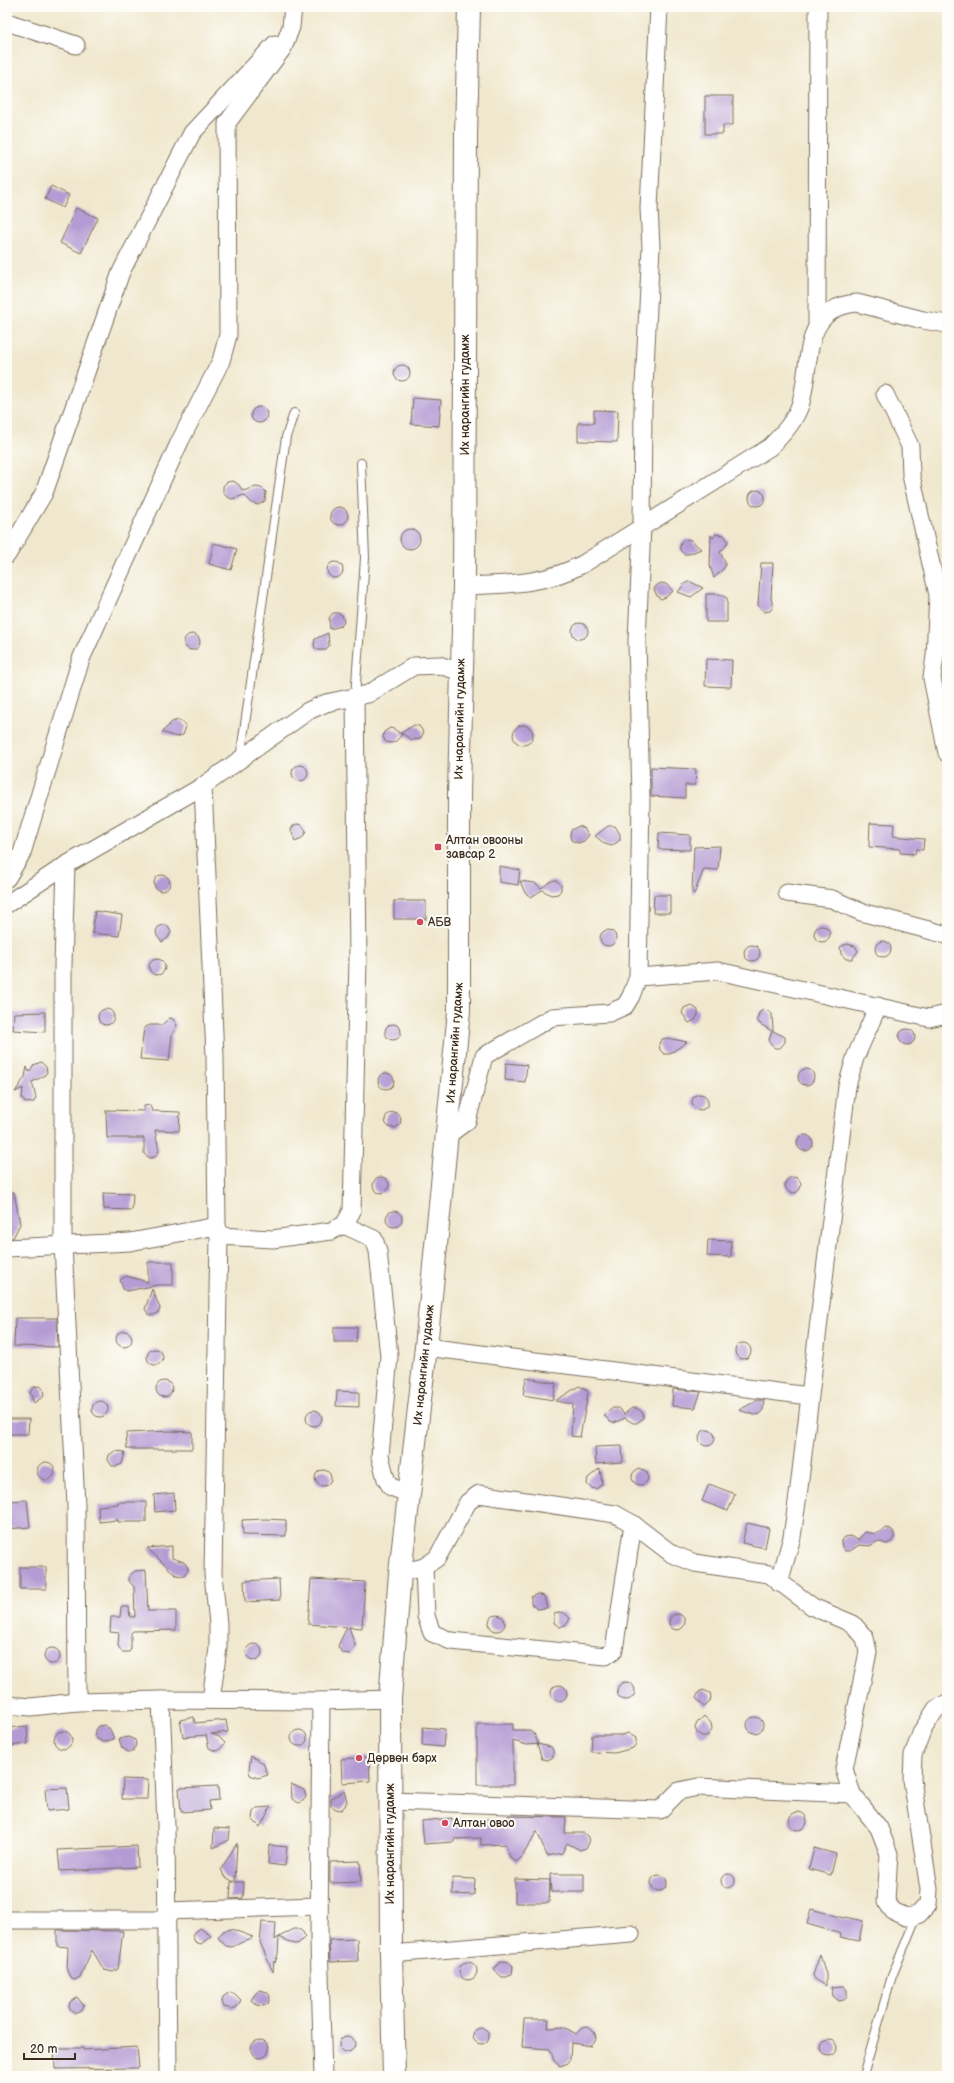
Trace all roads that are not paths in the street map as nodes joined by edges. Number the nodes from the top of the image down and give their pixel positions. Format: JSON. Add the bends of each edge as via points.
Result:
{"nodes":[{"id":1,"x":293,"y":7,"type":"edge"},
{"id":2,"x":469,"y":7,"type":"edge"},
{"id":3,"x":659,"y":7,"type":"edge"},
{"id":4,"x":818,"y":7,"type":"edge"},
{"id":5,"x":7,"y":22,"type":"edge"},
{"id":6,"x":291,"y":27,"type":"junction"},
{"id":7,"x":76,"y":45,"type":"dead end"},
{"id":8,"x":817,"y":323,"type":"junction"},
{"id":9,"x":947,"y":324,"type":"edge"},
{"id":10,"x":885,"y":394,"type":"dead end"},
{"id":11,"x":294,"y":413,"type":"dead end"},
{"id":12,"x":361,"y":463,"type":"dead end"},
{"id":13,"x":642,"y":526,"type":"junction"},
{"id":14,"x":7,"y":555,"type":"edge"},
{"id":15,"x":464,"y":586,"type":"junction"},
{"id":16,"x":461,"y":672,"type":"junction"},
{"id":17,"x":355,"y":697,"type":"junction"},
{"id":18,"x":947,"y":753,"type":"edge"},
{"id":19,"x":240,"y":760,"type":"junction"},
{"id":20,"x":203,"y":786,"type":"junction"},
{"id":21,"x":66,"y":865,"type":"junction"},
{"id":22,"x":7,"y":878,"type":"edge"},
{"id":23,"x":787,"y":893,"type":"dead end"},
{"id":24,"x":7,"y":904,"type":"edge"},
{"id":25,"x":947,"y":935,"type":"edge"},
{"id":26,"x":638,"y":978,"type":"junction"},
{"id":27,"x":878,"y":1006,"type":"junction"},
{"id":28,"x":947,"y":1014,"type":"edge"},
{"id":29,"x":448,"y":1135,"type":"junction"},
{"id":30,"x":344,"y":1224,"type":"junction"},
{"id":31,"x":218,"y":1231,"type":"junction"},
{"id":32,"x":64,"y":1244,"type":"junction"},
{"id":33,"x":7,"y":1248,"type":"edge"},
{"id":34,"x":426,"y":1347,"type":"junction"},
{"id":35,"x":809,"y":1396,"type":"junction"},
{"id":36,"x":410,"y":1494,"type":"junction"},
{"id":37,"x":633,"y":1524,"type":"junction"},
{"id":38,"x":424,"y":1567,"type":"junction"},
{"id":39,"x":400,"y":1573,"type":"junction"},
{"id":40,"x":779,"y":1583,"type":"junction"},
{"id":41,"x":390,"y":1699,"type":"junction"},
{"id":42,"x":161,"y":1700,"type":"junction"},
{"id":43,"x":211,"y":1700,"type":"junction"},
{"id":44,"x":321,"y":1701,"type":"junction"},
{"id":45,"x":77,"y":1702,"type":"junction"},
{"id":46,"x":947,"y":1703,"type":"edge"},
{"id":47,"x":7,"y":1705,"type":"edge"},
{"id":48,"x":852,"y":1794,"type":"junction"},
{"id":49,"x":390,"y":1800,"type":"junction"},
{"id":50,"x":319,"y":1906,"type":"junction"},
{"id":51,"x":918,"y":1914,"type":"junction"},
{"id":52,"x":166,"y":1916,"type":"junction"},
{"id":53,"x":7,"y":1920,"type":"edge"},
{"id":54,"x":631,"y":1934,"type":"dead end"},
{"id":55,"x":390,"y":1954,"type":"junction"},
{"id":56,"x":168,"y":2076,"type":"edge"},
{"id":57,"x":323,"y":2076,"type":"edge"},
{"id":58,"x":394,"y":2076,"type":"edge"},
{"id":59,"x":863,"y":2076,"type":"edge"}],
"edges":[{"from":1,"to":6,"type":"street"},
{"from":2,"to":15,"type":"main road","name":"Их нарангийн гудамж"},
{"from":3,"to":13,"type":"street","via":[[643,407]]},
{"from":4,"to":8,"type":"street"},
{"from":5,"to":7,"type":"street"},
{"from":6,"to":14,"type":"street","via":[[192,133],[120,272],[44,493]]},
{"from":6,"to":22,"type":"street","via":[[284,48],[227,123],[228,335],[221,361],[180,440],[81,659],[22,853]]},
{"from":8,"to":9,"type":"street","via":[[838,307],[857,303]]},
{"from":8,"to":13,"type":"street","via":[[801,402],[784,433],[770,447]]},
{"from":10,"to":18,"type":"street","via":[[910,446],[911,475],[938,595],[932,678]]},
{"from":11,"to":19,"type":"lane","via":[[286,437]]},
{"from":12,"to":17,"type":"lane","via":[[365,558]]},
{"from":13,"to":15,"type":"street","via":[[562,575],[510,584]]},
{"from":13,"to":26,"type":"street","via":[[637,641],[641,798]]},
{"from":15,"to":16,"type":"main road","name":"Их нарангийн гудамж"},
{"from":16,"to":17,"type":"street","via":[[439,665],[414,666],[368,694]]},
{"from":16,"to":29,"type":"main road","name":"Их нарангийн гудамж","via":[[459,1011]]},
{"from":17,"to":19,"type":"street","via":[[326,703],[308,711]]},
{"from":17,"to":30,"type":"street","via":[[357,983],[352,1211]]},
{"from":19,"to":20,"type":"street"},
{"from":20,"to":21,"type":"street"},
{"from":20,"to":31,"type":"street","via":[[215,1056]]},
{"from":21,"to":24,"type":"street"},
{"from":21,"to":32,"type":"street","via":[[63,965]]},
{"from":23,"to":25,"type":"street","via":[[832,899],[861,912]]},
{"from":26,"to":27,"type":"street","via":[[718,971]]},
{"from":26,"to":29,"type":"street","via":[[625,1006],[609,1013],[552,1016],[484,1056],[467,1121]]},
{"from":27,"to":28,"type":"street","via":[[929,1018]]},
{"from":27,"to":35,"type":"street","via":[[855,1058],[847,1086]]},
{"from":29,"to":34,"type":"main road","name":"Их нарангийн гудамж"},
{"from":30,"to":31,"type":"street","via":[[331,1231],[273,1239]]},
{"from":30,"to":36,"type":"street","via":[[374,1239],[378,1250],[390,1356],[380,1456],[386,1479],[391,1487]]},
{"from":31,"to":32,"type":"street","via":[[130,1242]]},
{"from":31,"to":43,"type":"street","via":[[213,1574],[218,1648]]},
{"from":32,"to":33,"type":"street"},
{"from":32,"to":45,"type":"street","via":[[76,1505]]},
{"from":34,"to":35,"type":"street"},
{"from":34,"to":36,"type":"main road","name":"Их нарангийн гудамж"},
{"from":35,"to":40,"type":"street","via":[[792,1537]]},
{"from":36,"to":39,"type":"main road","name":"Их нарангийн гудамж"},
{"from":37,"to":38,"type":"street","via":[[615,1514],[479,1494],[468,1502],[437,1558]]},
{"from":37,"to":38,"type":"street","via":[[614,1650],[606,1656],[451,1641],[432,1633],[426,1616]]},
{"from":37,"to":40,"type":"street","via":[[672,1554],[695,1563],[769,1574]]},
{"from":38,"to":39,"type":"street"},
{"from":39,"to":41,"type":"main road","name":"Их нарангийн гудамж"},
{"from":40,"to":48,"type":"street","via":[[813,1607],[853,1624],[865,1638],[868,1652],[844,1769]]},
{"from":41,"to":44,"type":"street"},
{"from":41,"to":49,"type":"main road","name":"Их нарангийн гудамж"},
{"from":42,"to":43,"type":"street"},
{"from":42,"to":45,"type":"street"},
{"from":42,"to":52,"type":"street","via":[[166,1825]]},
{"from":43,"to":44,"type":"street"},
{"from":44,"to":50,"type":"street"},
{"from":45,"to":47,"type":"street","via":[[31,1707]]},
{"from":46,"to":51,"type":"street","via":[[936,1709],[922,1731],[913,1755],[912,1780],[929,1889],[928,1904]]},
{"from":48,"to":49,"type":"street","via":[[698,1787],[679,1791],[660,1810]]},
{"from":48,"to":51,"type":"street","via":[[879,1828],[889,1854],[886,1901],[893,1911],[906,1917]]},
{"from":49,"to":55,"type":"main road","name":"Их нарангийн гудамж"},
{"from":50,"to":52,"type":"street"},
{"from":50,"to":57,"type":"street"},
{"from":51,"to":59,"type":"lane","via":[[892,1976]]},
{"from":52,"to":53,"type":"street"},
{"from":52,"to":56,"type":"street"},
{"from":54,"to":55,"type":"street"},
{"from":55,"to":58,"type":"main road","name":"Их нарангийн гудамж"}]}
